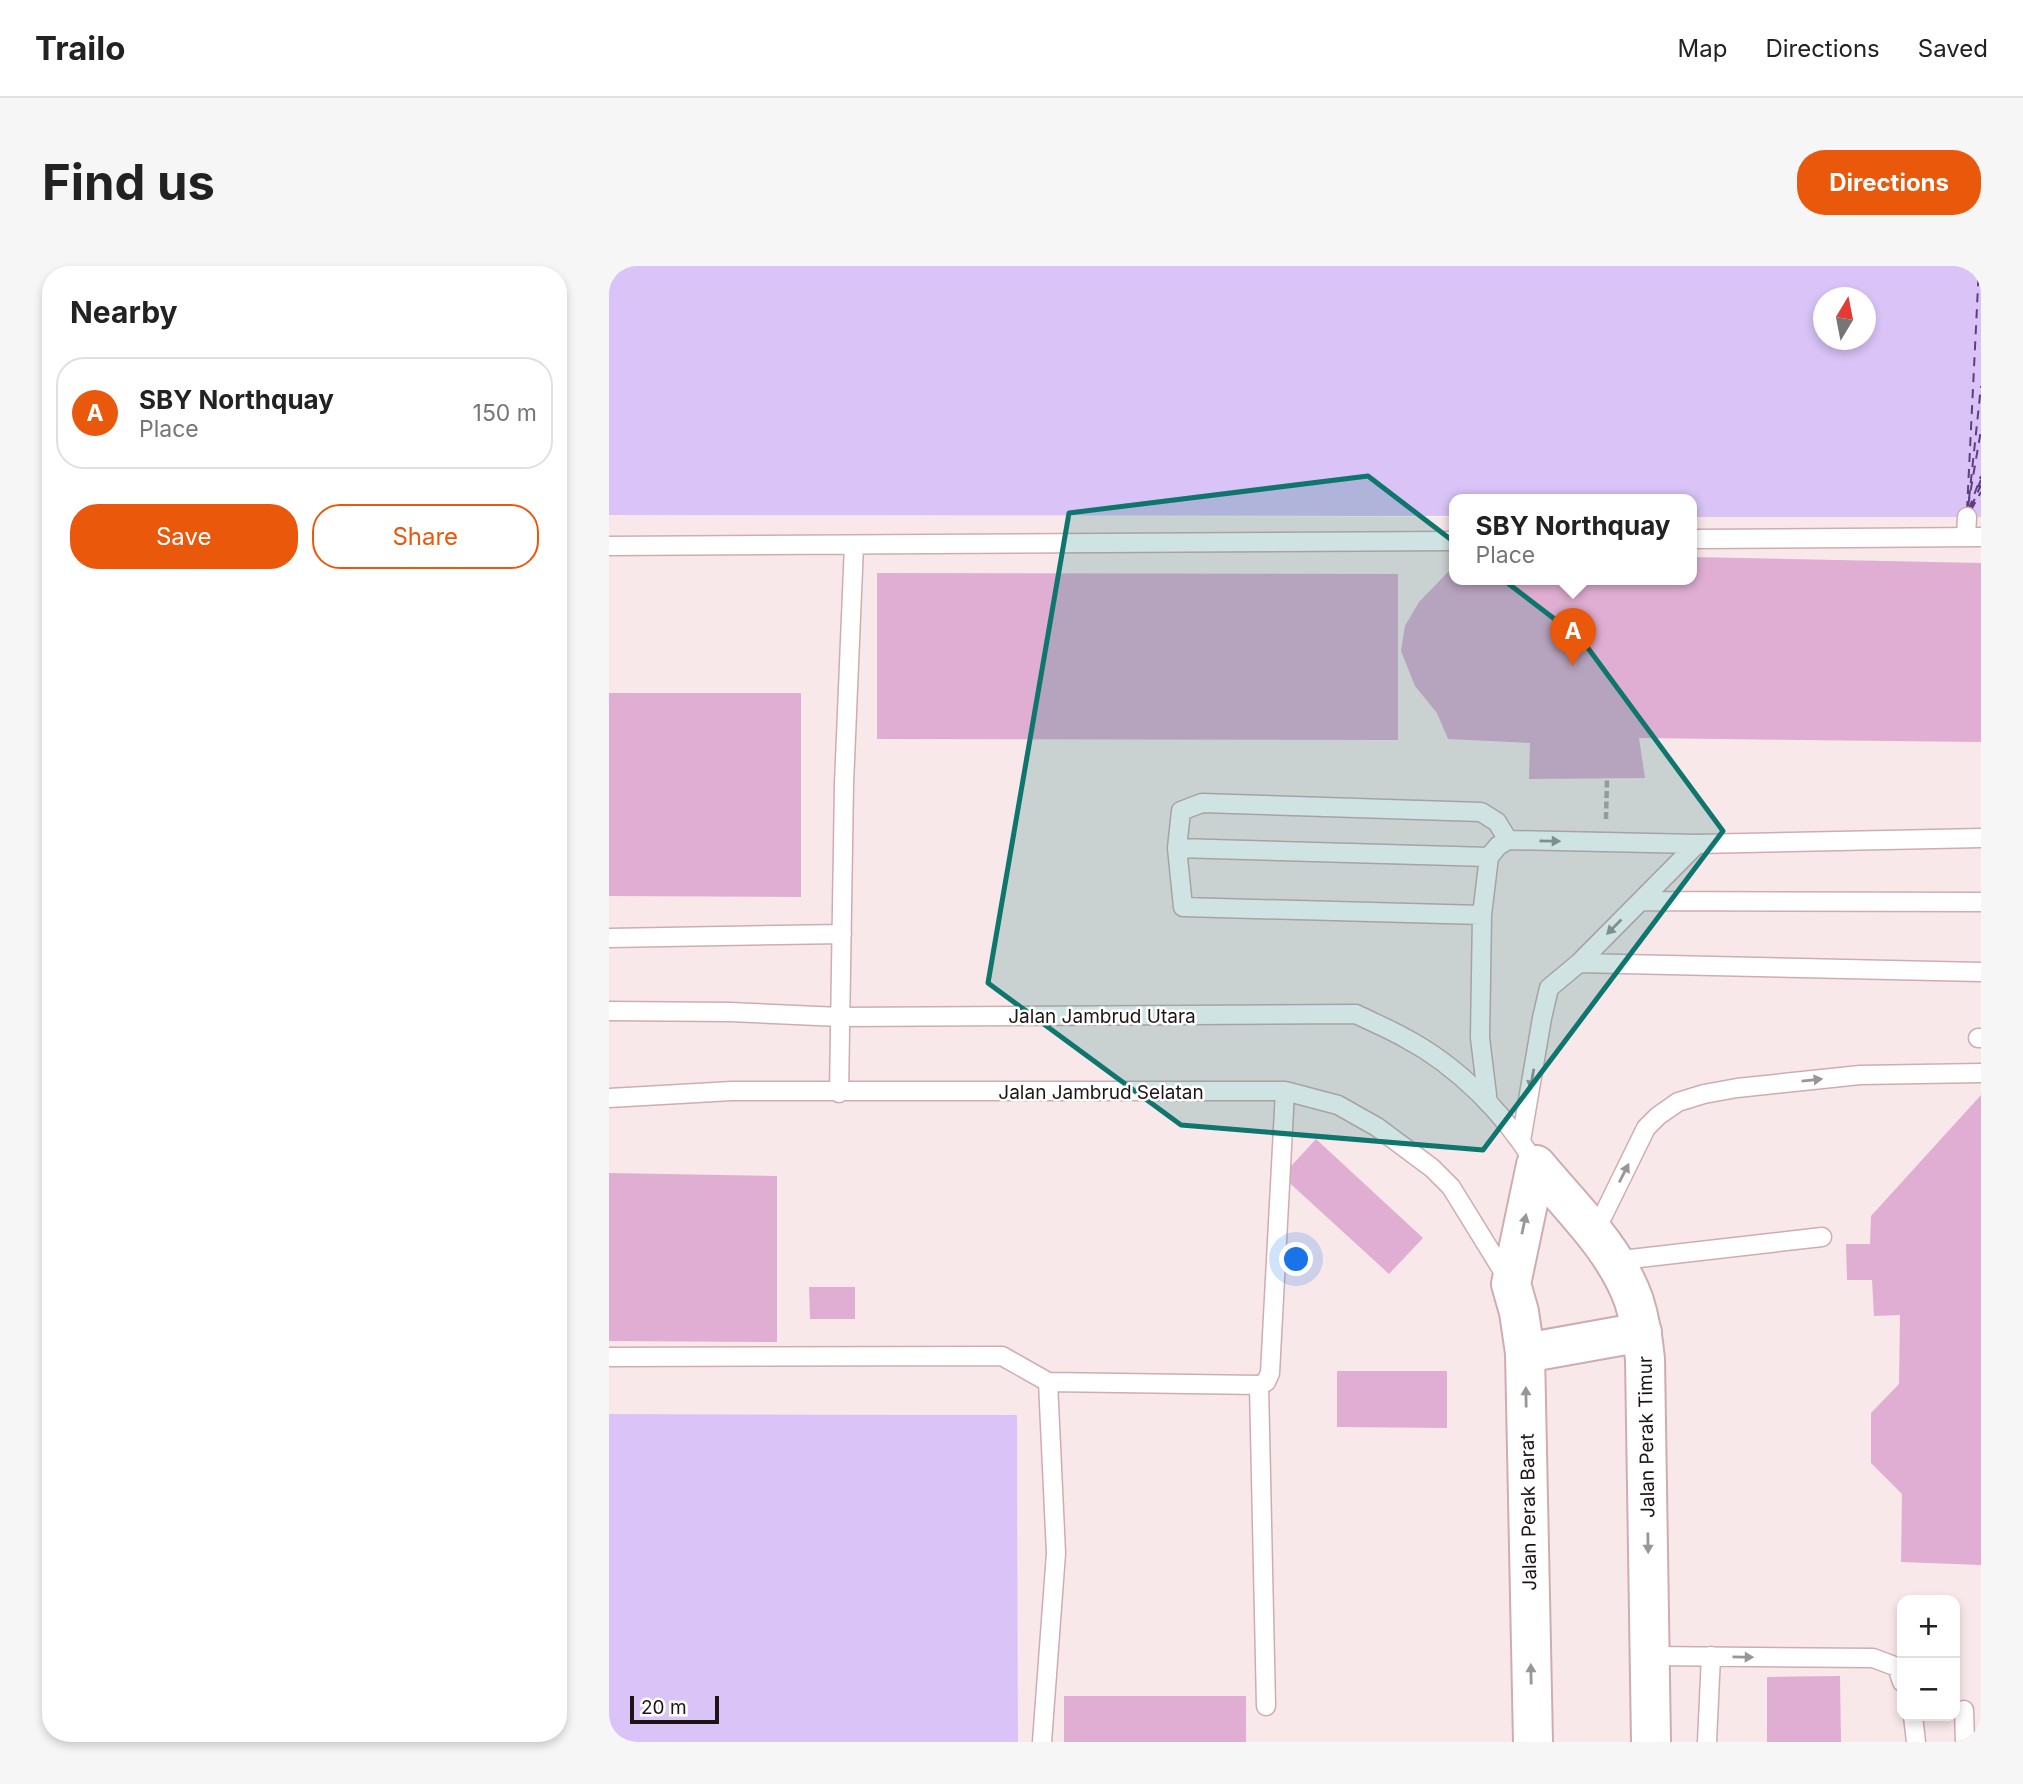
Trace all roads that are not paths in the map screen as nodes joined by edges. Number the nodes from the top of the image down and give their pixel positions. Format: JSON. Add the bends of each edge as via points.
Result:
{"nodes":[{"id":1,"x":1967,"y":517,"type":"dead end"},
{"id":2,"x":1974,"y":537,"type":"edge"},
{"id":3,"x":1697,"y":539,"type":"edge"},
{"id":4,"x":1449,"y":541,"type":"edge"},
{"id":5,"x":854,"y":545,"type":"junction"},
{"id":6,"x":609,"y":546,"type":"edge"},
{"id":7,"x":1981,"y":838,"type":"edge"},
{"id":8,"x":1508,"y":839,"type":"junction"},
{"id":9,"x":1697,"y":844,"type":"junction"},
{"id":10,"x":1177,"y":848,"type":"junction"},
{"id":11,"x":1489,"y":857,"type":"junction"},
{"id":12,"x":1641,"y":901,"type":"junction"},
{"id":13,"x":1981,"y":902,"type":"edge"},
{"id":14,"x":1482,"y":915,"type":"junction"},
{"id":15,"x":842,"y":934,"type":"junction"},
{"id":16,"x":609,"y":938,"type":"edge"},
{"id":17,"x":1579,"y":962,"type":"junction"},
{"id":18,"x":1981,"y":972,"type":"edge"},
{"id":19,"x":609,"y":1011,"type":"edge"},
{"id":20,"x":841,"y":1017,"type":"junction"},
{"id":21,"x":1981,"y":1073,"type":"edge"},
{"id":22,"x":1285,"y":1091,"type":"junction"},
{"id":23,"x":839,"y":1093,"type":"junction"},
{"id":24,"x":609,"y":1098,"type":"edge"},
{"id":25,"x":1488,"y":1103,"type":"junction"},
{"id":26,"x":1529,"y":1153,"type":"junction"},
{"id":27,"x":1822,"y":1237,"type":"dead end"},
{"id":28,"x":1604,"y":1247,"type":"junction"},
{"id":29,"x":1511,"y":1284,"type":"junction"},
{"id":30,"x":1642,"y":1332,"type":"junction"},
{"id":31,"x":1525,"y":1353,"type":"junction"},
{"id":32,"x":609,"y":1357,"type":"edge"},
{"id":33,"x":1048,"y":1382,"type":"junction"},
{"id":34,"x":1259,"y":1385,"type":"junction"},
{"id":35,"x":1650,"y":1656,"type":"junction"},
{"id":36,"x":1711,"y":1656,"type":"junction"},
{"id":37,"x":1897,"y":1667,"type":"edge"},
{"id":38,"x":1266,"y":1706,"type":"dead end"},
{"id":39,"x":1964,"y":1710,"type":"dead end"},
{"id":40,"x":1914,"y":1721,"type":"edge"},
{"id":41,"x":1042,"y":1742,"type":"edge"},
{"id":42,"x":1533,"y":1742,"type":"edge"},
{"id":43,"x":1651,"y":1742,"type":"edge"},
{"id":44,"x":1707,"y":1742,"type":"edge"},
{"id":45,"x":1916,"y":1742,"type":"edge"},
{"id":46,"x":1965,"y":1742,"type":"edge"}],
"edges":[{"from":1,"to":2,"type":"lane"},
{"from":2,"to":3,"type":"lane"},
{"from":4,"to":5,"type":"lane"},
{"from":5,"to":6,"type":"lane"},
{"from":5,"to":15,"type":"lane","via":[[843,784]]},
{"from":7,"to":9,"type":"lane"},
{"from":8,"to":9,"type":"lane","one_way":true},
{"from":8,"to":10,"type":"lane","via":[[1497,822],[1481,812],[1202,803],[1181,811]]},
{"from":8,"to":11,"type":"lane"},
{"from":9,"to":12,"type":"lane"},
{"from":10,"to":11,"type":"lane"},
{"from":10,"to":14,"type":"lane","via":[[1183,907]]},
{"from":11,"to":14,"type":"lane"},
{"from":12,"to":13,"type":"lane"},
{"from":12,"to":17,"type":"lane","one_way":true},
{"from":14,"to":25,"type":"lane","via":[[1480,1038]]},
{"from":15,"to":16,"type":"lane"},
{"from":15,"to":20,"type":"lane"},
{"from":17,"to":18,"type":"lane"},
{"from":17,"to":26,"type":"lane","one_way":true,"via":[[1549,988]]},
{"from":19,"to":20,"type":"lane","name":"Jalan Jambrud Utara"},
{"from":20,"to":23,"type":"lane"},
{"from":20,"to":25,"type":"lane","name":"Jalan Jambrud Utara","via":[[1356,1014],[1407,1038],[1457,1073]]},
{"from":28,"to":21,"type":"lane","one_way":true,"via":[[1646,1128],[1678,1102],[1737,1088],[1860,1075]]},
{"from":22,"to":23,"type":"lane","name":"Jalan Jambrud Selatan"},
{"from":22,"to":29,"type":"lane","name":"Jalan Jambrud Selatan","via":[[1338,1105],[1377,1127],[1431,1168],[1451,1187]]},
{"from":22,"to":34,"type":"lane","via":[[1270,1374]]},
{"from":23,"to":24,"type":"lane","name":"Jalan Jambrud Selatan","via":[[732,1091]]},
{"from":25,"to":26,"type":"lane","name":"Jalan Jambrud Utara"},
{"from":26,"to":28,"type":"highway","name":"Jalan Perak Timur"},
{"from":29,"to":26,"type":"highway","one_way":true},
{"from":27,"to":28,"type":"lane"},
{"from":28,"to":30,"type":"highway","name":"Jalan Perak Timur","via":[[1633,1298]]},
{"from":29,"to":31,"type":"highway","name":"Jalan Perak Barat"},
{"from":30,"to":31,"type":"highway"},
{"from":30,"to":35,"type":"highway","name":"Jalan Perak Timur","one_way":true},
{"from":42,"to":31,"type":"highway","name":"Jalan Perak Barat","one_way":true},
{"from":32,"to":33,"type":"lane","via":[[1002,1356]]},
{"from":33,"to":34,"type":"lane"},
{"from":33,"to":41,"type":"lane","via":[[1056,1553]]},
{"from":34,"to":38,"type":"lane"},
{"from":35,"to":36,"type":"lane"},
{"from":35,"to":43,"type":"highway","name":"Jalan Perak Timur"},
{"from":36,"to":37,"type":"lane","one_way":true,"via":[[1873,1658]]},
{"from":36,"to":44,"type":"lane"},
{"from":39,"to":46,"type":"lane"},
{"from":40,"to":45,"type":"lane"}]}
